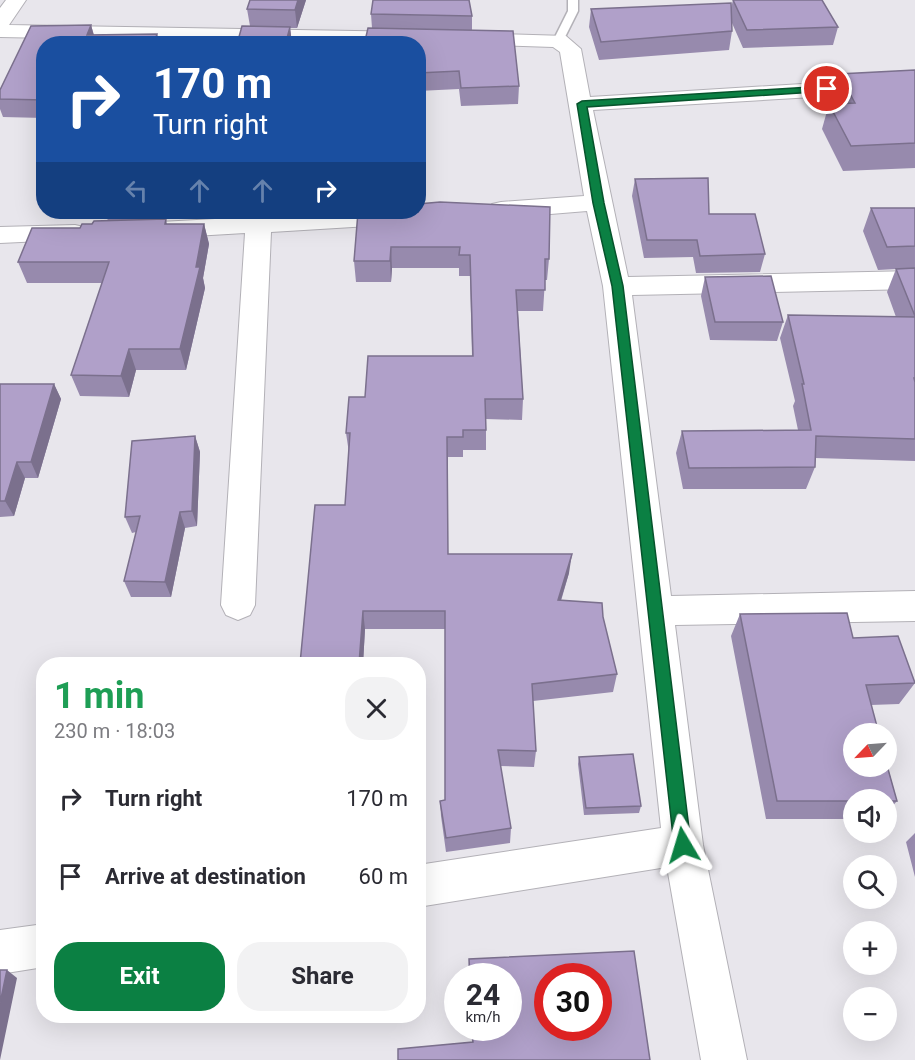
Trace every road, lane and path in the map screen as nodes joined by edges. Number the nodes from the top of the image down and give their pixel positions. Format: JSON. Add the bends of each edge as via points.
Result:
{"nodes":[{"id":1,"x":16,"y":0,"type":"edge"},
{"id":2,"x":573,"y":0,"type":"edge"},
{"id":3,"x":0,"y":22,"type":"edge"},
{"id":4,"x":0,"y":31,"type":"edge"},
{"id":5,"x":278,"y":36,"type":"edge"},
{"id":6,"x":426,"y":39,"type":"edge"},
{"id":7,"x":558,"y":41,"type":"junction"},
{"id":8,"x":915,"y":84,"type":"edge"},
{"id":9,"x":582,"y":104,"type":"junction"},
{"id":10,"x":598,"y":203,"type":"junction"},
{"id":11,"x":481,"y":211,"type":"edge"},
{"id":12,"x":362,"y":219,"type":"edge"},
{"id":13,"x":258,"y":226,"type":"junction"},
{"id":14,"x":141,"y":230,"type":"edge"},
{"id":15,"x":94,"y":232,"type":"edge"},
{"id":16,"x":0,"y":235,"type":"edge"},
{"id":17,"x":915,"y":280,"type":"edge"},
{"id":18,"x":617,"y":286,"type":"junction"},
{"id":19,"x":238,"y":605,"type":"dead end"},
{"id":20,"x":915,"y":606,"type":"edge"},
{"id":21,"x":656,"y":611,"type":"junction"},
{"id":22,"x":683,"y":845,"type":"junction"},
{"id":23,"x":426,"y":885,"type":"edge"},
{"id":24,"x":36,"y":946,"type":"edge"},
{"id":25,"x":0,"y":952,"type":"edge"},
{"id":26,"x":724,"y":1060,"type":"edge"}],
"edges":[{"from":1,"to":3,"type":"street"},
{"from":2,"to":7,"type":"lane","via":[[573,11]]},
{"from":4,"to":5,"type":"street"},
{"from":6,"to":7,"type":"street"},
{"from":7,"to":9,"type":"street","via":[[570,49]]},
{"from":8,"to":9,"type":"street"},
{"from":9,"to":10,"type":"street"},
{"from":10,"to":11,"type":"street"},
{"from":10,"to":18,"type":"street"},
{"from":12,"to":13,"type":"street"},
{"from":13,"to":14,"type":"street"},
{"from":13,"to":19,"type":"street"},
{"from":15,"to":16,"type":"street"},
{"from":17,"to":18,"type":"street"},
{"from":18,"to":21,"type":"street"},
{"from":20,"to":21,"type":"street"},
{"from":21,"to":22,"type":"street"},
{"from":22,"to":23,"type":"street"},
{"from":22,"to":26,"type":"street"},
{"from":24,"to":25,"type":"street"}]}
